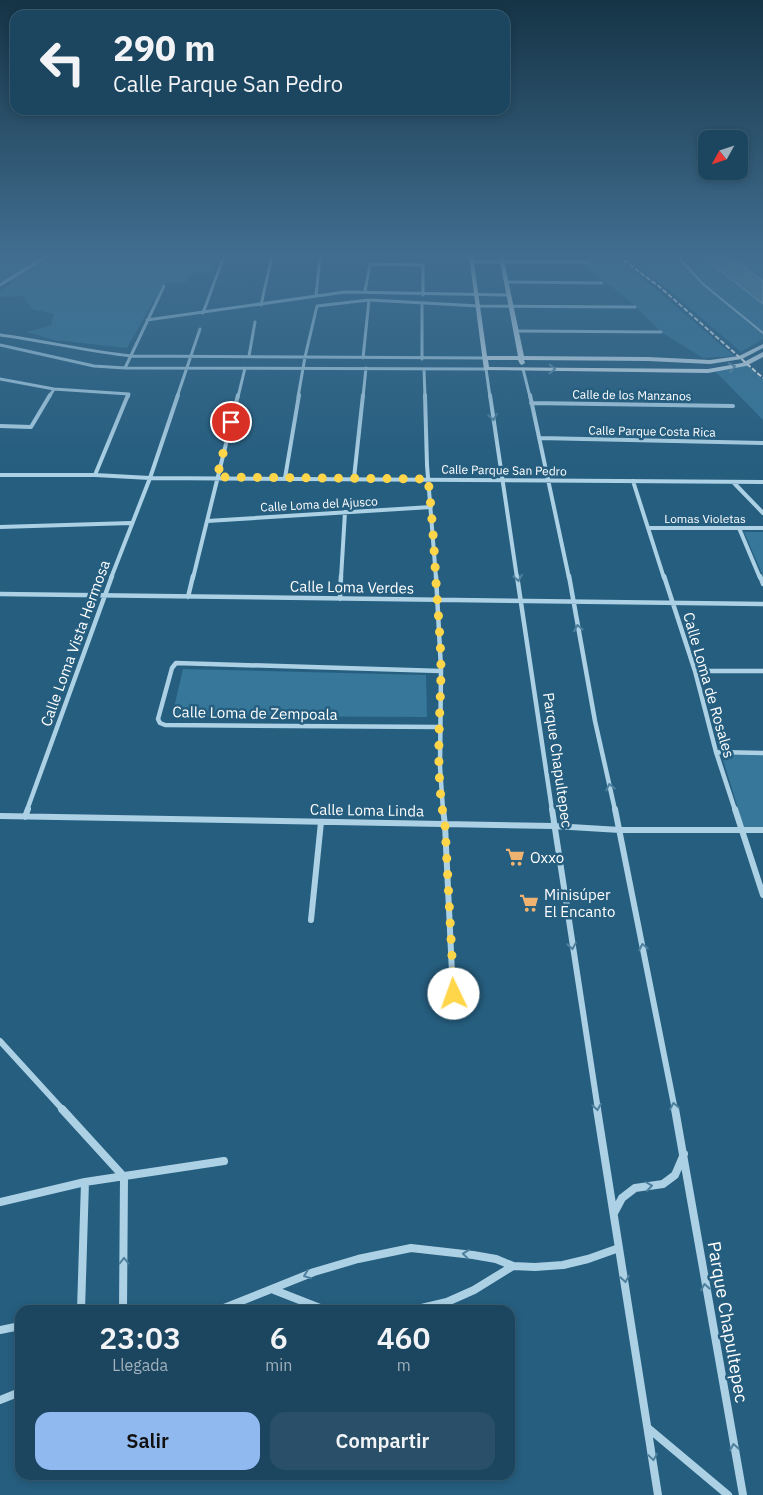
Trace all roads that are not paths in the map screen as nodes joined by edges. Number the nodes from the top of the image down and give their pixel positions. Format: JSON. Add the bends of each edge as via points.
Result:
{"nodes":[{"id":1,"x":144,"y":326,"type":"edge"},
{"id":2,"x":254,"y":326,"type":"edge"},
{"id":3,"x":312,"y":326,"type":"edge"},
{"id":4,"x":366,"y":326,"type":"edge"},
{"id":5,"x":422,"y":326,"type":"edge"},
{"id":6,"x":481,"y":326,"type":"edge"},
{"id":7,"x":516,"y":326,"type":"edge"},
{"id":8,"x":200,"y":329,"type":"dead end"},
{"id":9,"x":517,"y":331,"type":"junction"},
{"id":10,"x":660,"y":332,"type":"dead end"},
{"id":11,"x":0,"y":335,"type":"edge"},
{"id":12,"x":0,"y":345,"type":"edge"},
{"id":13,"x":763,"y":346,"type":"edge"},
{"id":14,"x":763,"y":354,"type":"edge"},
{"id":15,"x":131,"y":356,"type":"junction"},
{"id":16,"x":248,"y":356,"type":"junction"},
{"id":17,"x":189,"y":357,"type":"junction"},
{"id":18,"x":305,"y":357,"type":"junction"},
{"id":19,"x":363,"y":358,"type":"junction"},
{"id":20,"x":422,"y":358,"type":"junction"},
{"id":21,"x":484,"y":358,"type":"junction"},
{"id":22,"x":520,"y":358,"type":"junction"},
{"id":23,"x":710,"y":362,"type":"junction"},
{"id":24,"x":125,"y":368,"type":"junction"},
{"id":25,"x":186,"y":368,"type":"junction"},
{"id":26,"x":245,"y":368,"type":"junction"},
{"id":27,"x":304,"y":368,"type":"junction"},
{"id":28,"x":366,"y":368,"type":"junction"},
{"id":29,"x":424,"y":369,"type":"junction"},
{"id":30,"x":486,"y":369,"type":"junction"},
{"id":31,"x":523,"y":369,"type":"junction"},
{"id":32,"x":716,"y":370,"type":"junction"},
{"id":33,"x":0,"y":379,"type":"edge"},
{"id":34,"x":54,"y":389,"type":"junction"},
{"id":35,"x":530,"y":404,"type":"junction"},
{"id":36,"x":733,"y":406,"type":"dead end"},
{"id":37,"x":0,"y":426,"type":"edge"},
{"id":38,"x":540,"y":438,"type":"junction"},
{"id":39,"x":763,"y":443,"type":"edge"},
{"id":40,"x":0,"y":475,"type":"edge"},
{"id":41,"x":95,"y":475,"type":"junction"},
{"id":42,"x":217,"y":477,"type":"junction"},
{"id":43,"x":150,"y":478,"type":"junction"},
{"id":44,"x":285,"y":478,"type":"junction"},
{"id":45,"x":354,"y":478,"type":"junction"},
{"id":46,"x":428,"y":479,"type":"junction"},
{"id":47,"x":503,"y":480,"type":"junction"},
{"id":48,"x":549,"y":480,"type":"junction"},
{"id":49,"x":633,"y":481,"type":"junction"},
{"id":50,"x":734,"y":482,"type":"junction"},
{"id":51,"x":763,"y":482,"type":"edge"},
{"id":52,"x":431,"y":507,"type":"junction"},
{"id":53,"x":345,"y":512,"type":"junction"},
{"id":54,"x":763,"y":513,"type":"edge"},
{"id":55,"x":207,"y":520,"type":"junction"},
{"id":56,"x":131,"y":523,"type":"junction"},
{"id":57,"x":0,"y":527,"type":"edge"},
{"id":58,"x":648,"y":528,"type":"junction"},
{"id":59,"x":739,"y":528,"type":"junction"},
{"id":60,"x":763,"y":528,"type":"edge"},
{"id":61,"x":763,"y":584,"type":"edge"},
{"id":62,"x":0,"y":594,"type":"edge"},
{"id":63,"x":105,"y":596,"type":"junction"},
{"id":64,"x":188,"y":597,"type":"junction"},
{"id":65,"x":340,"y":599,"type":"junction"},
{"id":66,"x":437,"y":600,"type":"junction"},
{"id":67,"x":522,"y":601,"type":"junction"},
{"id":68,"x":574,"y":602,"type":"junction"},
{"id":69,"x":672,"y":603,"type":"junction"},
{"id":70,"x":763,"y":604,"type":"edge"},
{"id":71,"x":695,"y":670,"type":"junction"},
{"id":72,"x":441,"y":671,"type":"junction"},
{"id":73,"x":763,"y":672,"type":"edge"},
{"id":74,"x":439,"y":728,"type":"junction"},
{"id":75,"x":716,"y":752,"type":"junction"},
{"id":76,"x":763,"y":753,"type":"edge"},
{"id":77,"x":0,"y":816,"type":"edge"},
{"id":78,"x":25,"y":817,"type":"junction"},
{"id":79,"x":321,"y":822,"type":"junction"},
{"id":80,"x":445,"y":825,"type":"junction"},
{"id":81,"x":554,"y":826,"type":"junction"},
{"id":82,"x":620,"y":830,"type":"junction"},
{"id":83,"x":741,"y":830,"type":"junction"},
{"id":84,"x":763,"y":830,"type":"edge"},
{"id":85,"x":763,"y":895,"type":"edge"},
{"id":86,"x":311,"y":920,"type":"dead end"},
{"id":87,"x":454,"y":994,"type":"dead end"},
{"id":88,"x":0,"y":1041,"type":"edge"},
{"id":89,"x":684,"y":1154,"type":"junction"},
{"id":90,"x":224,"y":1161,"type":"dead end"},
{"id":91,"x":124,"y":1177,"type":"junction"},
{"id":92,"x":85,"y":1182,"type":"junction"},
{"id":93,"x":0,"y":1202,"type":"edge"},
{"id":94,"x":614,"y":1214,"type":"junction"},
{"id":95,"x":619,"y":1248,"type":"junction"},
{"id":96,"x":513,"y":1266,"type":"junction"},
{"id":97,"x":274,"y":1290,"type":"junction"},
{"id":98,"x":80,"y":1305,"type":"edge"},
{"id":99,"x":123,"y":1305,"type":"edge"},
{"id":100,"x":233,"y":1305,"type":"edge"},
{"id":101,"x":312,"y":1305,"type":"edge"},
{"id":102,"x":434,"y":1305,"type":"edge"},
{"id":103,"x":15,"y":1327,"type":"edge"},
{"id":104,"x":0,"y":1330,"type":"edge"},
{"id":105,"x":15,"y":1394,"type":"edge"},
{"id":106,"x":0,"y":1400,"type":"edge"},
{"id":107,"x":648,"y":1428,"type":"junction"},
{"id":108,"x":658,"y":1495,"type":"edge"},
{"id":109,"x":728,"y":1495,"type":"edge"},
{"id":110,"x":743,"y":1495,"type":"edge"}],
"edges":[{"from":1,"to":15,"type":"street"},
{"from":2,"to":16,"type":"street"},
{"from":3,"to":18,"type":"street"},
{"from":4,"to":19,"type":"street"},
{"from":5,"to":20,"type":"street"},
{"from":6,"to":21,"type":"street"},
{"from":7,"to":9,"type":"street"},
{"from":8,"to":17,"type":"street","name":"Calle Loma Vista Hermosa"},
{"from":9,"to":10,"type":"street"},
{"from":9,"to":22,"type":"street"},
{"from":11,"to":15,"type":"street"},
{"from":12,"to":24,"type":"street","via":[[94,366]]},
{"from":13,"to":23,"type":"street","via":[[740,358]]},
{"from":32,"to":14,"type":"street","one_way":true,"via":[[744,365]]},
{"from":15,"to":17,"type":"street"},
{"from":15,"to":24,"type":"street"},
{"from":16,"to":17,"type":"street"},
{"from":16,"to":18,"type":"street"},
{"from":17,"to":25,"type":"street","name":"Calle Loma Vista Hermosa"},
{"from":18,"to":19,"type":"street"},
{"from":18,"to":27,"type":"street"},
{"from":19,"to":20,"type":"street"},
{"from":20,"to":21,"type":"street"},
{"from":21,"to":22,"type":"street"},
{"from":21,"to":30,"type":"street"},
{"from":22,"to":23,"type":"street"},
{"from":22,"to":31,"type":"street"},
{"from":23,"to":32,"type":"street"},
{"from":24,"to":25,"type":"street"},
{"from":25,"to":26,"type":"street"},
{"from":25,"to":43,"type":"street","name":"Calle Loma Vista Hermosa"},
{"from":26,"to":27,"type":"street"},
{"from":26,"to":42,"type":"street"},
{"from":27,"to":28,"type":"street"},
{"from":27,"to":44,"type":"street"},
{"from":28,"to":29,"type":"street"},
{"from":28,"to":45,"type":"street"},
{"from":29,"to":30,"type":"street"},
{"from":29,"to":46,"type":"street"},
{"from":30,"to":31,"type":"street"},
{"from":30,"to":47,"type":"street","name":"Parque Chapultepec","one_way":true},
{"from":31,"to":32,"type":"street","one_way":true},
{"from":31,"to":35,"type":"street","name":"Parque Chapultepec"},
{"from":33,"to":34,"type":"street"},
{"from":34,"to":37,"type":"street","via":[[31,428]]},
{"from":34,"to":41,"type":"street","via":[[129,394]]},
{"from":35,"to":36,"type":"street","name":"Calle de los Manzanos"},
{"from":35,"to":38,"type":"street","name":"Parque Chapultepec"},
{"from":38,"to":39,"type":"street","name":"Calle Parque Costa Rica"},
{"from":38,"to":48,"type":"street","name":"Parque Chapultepec"},
{"from":40,"to":41,"type":"street","name":"Calle Parque San Pedro"},
{"from":41,"to":43,"type":"street","name":"Calle Parque San Pedro"},
{"from":42,"to":43,"type":"street","name":"Calle Parque San Pedro"},
{"from":42,"to":44,"type":"street","name":"Calle Parque San Pedro"},
{"from":42,"to":55,"type":"street"},
{"from":43,"to":56,"type":"street","name":"Calle Loma Vista Hermosa"},
{"from":44,"to":45,"type":"street","name":"Calle Parque San Pedro"},
{"from":45,"to":46,"type":"street","name":"Calle Parque San Pedro"},
{"from":46,"to":47,"type":"street","name":"Calle Parque San Pedro"},
{"from":46,"to":52,"type":"street"},
{"from":47,"to":48,"type":"street","name":"Calle Parque San Pedro"},
{"from":47,"to":67,"type":"street","name":"Parque Chapultepec","one_way":true},
{"from":48,"to":49,"type":"street","name":"Calle Parque San Pedro"},
{"from":48,"to":68,"type":"street","name":"Parque Chapultepec"},
{"from":49,"to":50,"type":"street","name":"Calle Parque San Pedro"},
{"from":49,"to":58,"type":"street","name":"Calle Loma de Rosales"},
{"from":50,"to":51,"type":"street","name":"Calle Parque San Pedro"},
{"from":50,"to":54,"type":"street"},
{"from":52,"to":53,"type":"street","name":"Calle Loma del Ajusco"},
{"from":52,"to":66,"type":"street"},
{"from":53,"to":55,"type":"street","name":"Calle Loma del Ajusco"},
{"from":53,"to":65,"type":"street"},
{"from":55,"to":64,"type":"street"},
{"from":56,"to":57,"type":"street"},
{"from":56,"to":63,"type":"street","name":"Calle Loma Vista Hermosa"},
{"from":58,"to":59,"type":"street","name":"Lomas Violetas"},
{"from":58,"to":69,"type":"street","name":"Calle Loma de Rosales"},
{"from":59,"to":60,"type":"street","name":"Lomas Violetas"},
{"from":59,"to":61,"type":"street"},
{"from":62,"to":63,"type":"street","name":"Calle Loma Verdes"},
{"from":63,"to":64,"type":"street","name":"Calle Loma Verdes"},
{"from":63,"to":78,"type":"street","name":"Calle Loma Vista Hermosa"},
{"from":64,"to":65,"type":"street","name":"Calle Loma Verdes"},
{"from":65,"to":66,"type":"street","name":"Calle Loma Verdes"},
{"from":66,"to":67,"type":"street","name":"Calle Loma Verdes"},
{"from":66,"to":72,"type":"street"},
{"from":67,"to":68,"type":"street","name":"Calle Loma Verdes"},
{"from":67,"to":81,"type":"street","name":"Parque Chapultepec"},
{"from":68,"to":69,"type":"street","name":"Calle Loma Verdes"},
{"from":82,"to":68,"type":"street","name":"Parque Chapultepec","one_way":true,"via":[[595,722]]},
{"from":69,"to":70,"type":"street","name":"Calle Loma Verdes"},
{"from":69,"to":71,"type":"street","name":"Calle Loma de Rosales"},
{"from":71,"to":73,"type":"street"},
{"from":71,"to":75,"type":"street","name":"Calle Loma de Rosales"},
{"from":72,"to":74,"type":"street"},
{"from":72,"to":74,"type":"street","name":"Calle Loma de Zempoala","via":[[176,662],[158,719],[165,725]]},
{"from":74,"to":80,"type":"street","via":[[441,806]]},
{"from":75,"to":76,"type":"street"},
{"from":75,"to":83,"type":"street","name":"Calle Loma de Rosales"},
{"from":77,"to":78,"type":"street","name":"Calle Loma Linda"},
{"from":78,"to":79,"type":"street","name":"Calle Loma Linda"},
{"from":79,"to":80,"type":"street","name":"Calle Loma Linda"},
{"from":79,"to":86,"type":"street"},
{"from":80,"to":81,"type":"street","name":"Calle Loma Linda"},
{"from":80,"to":87,"type":"street"},
{"from":81,"to":82,"type":"street","name":"Calle Loma Linda"},
{"from":81,"to":94,"type":"street","name":"Parque Chapultepec","one_way":true},
{"from":82,"to":83,"type":"street","name":"Calle Loma Linda"},
{"from":89,"to":82,"type":"street","name":"Parque Chapultepec","one_way":true},
{"from":83,"to":84,"type":"street","name":"Calle Loma Linda"},
{"from":83,"to":85,"type":"street","name":"Calle Loma de Rosales"},
{"from":88,"to":91,"type":"street"},
{"from":94,"to":89,"type":"street","one_way":true,"via":[[622,1198],[636,1188],[663,1184],[675,1175]]},
{"from":110,"to":89,"type":"street","name":"Parque Chapultepec","one_way":true},
{"from":90,"to":91,"type":"street"},
{"from":91,"to":92,"type":"street"},
{"from":99,"to":91,"type":"street","one_way":true},
{"from":92,"to":93,"type":"street"},
{"from":92,"to":98,"type":"street"},
{"from":94,"to":95,"type":"street","name":"Parque Chapultepec"},
{"from":95,"to":96,"type":"street","via":[[563,1265]]},
{"from":95,"to":107,"type":"street","name":"Parque Chapultepec","one_way":true},
{"from":96,"to":97,"type":"street","one_way":true,"via":[[496,1259],[411,1248],[314,1272]]},
{"from":96,"to":102,"type":"street","via":[[474,1290]]},
{"from":97,"to":100,"type":"street"},
{"from":97,"to":101,"type":"street"},
{"from":103,"to":104,"type":"street"},
{"from":105,"to":106,"type":"street"},
{"from":107,"to":108,"type":"street","name":"Parque Chapultepec","one_way":true},
{"from":107,"to":109,"type":"street"}]}
